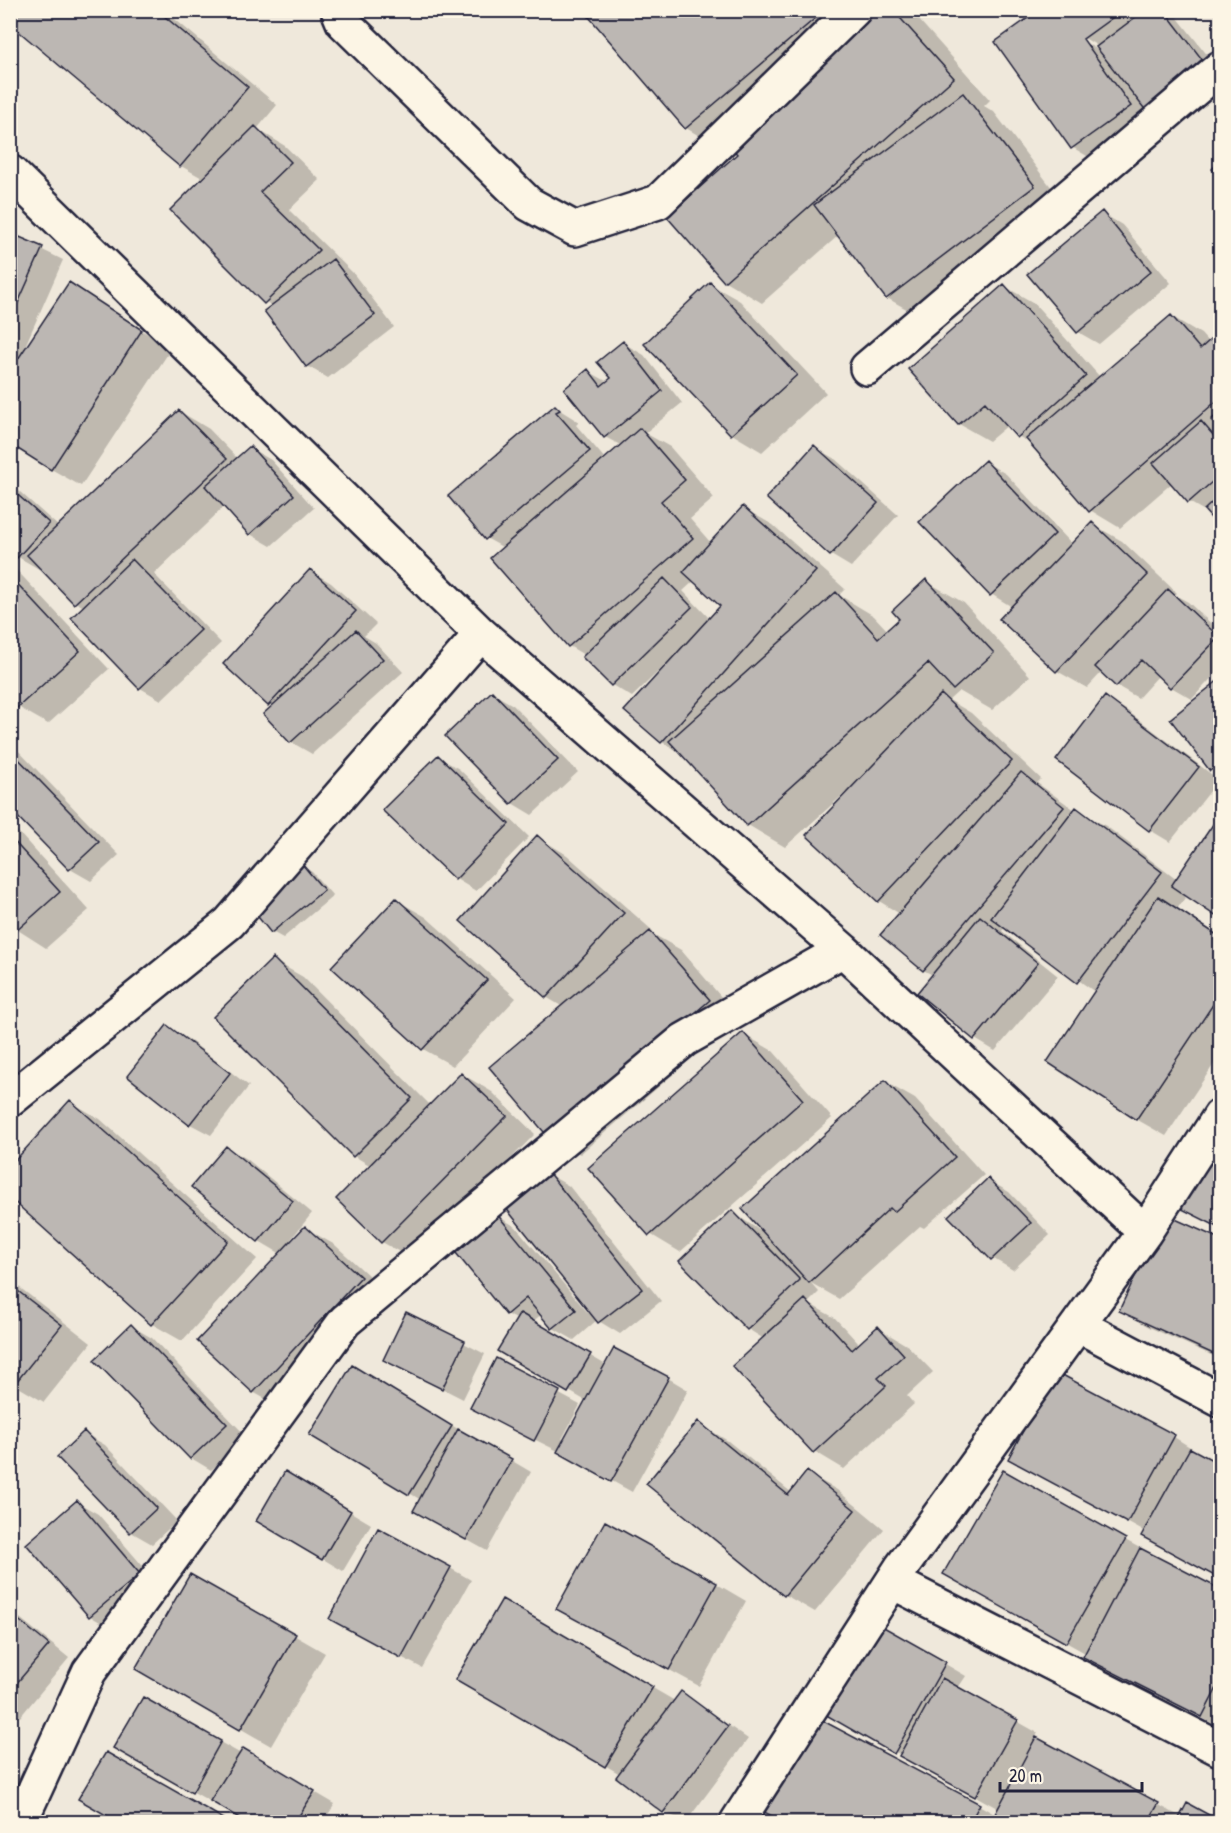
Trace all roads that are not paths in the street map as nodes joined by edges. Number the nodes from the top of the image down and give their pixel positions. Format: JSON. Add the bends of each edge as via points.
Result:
{"nodes":[{"id":1,"x":338,"y":10,"type":"edge"},
{"id":2,"x":854,"y":10,"type":"edge"},
{"id":3,"x":1221,"y":68,"type":"edge"},
{"id":4,"x":10,"y":172,"type":"edge"},
{"id":5,"x":867,"y":368,"type":"dead end"},
{"id":6,"x":482,"y":634,"type":"junction"},
{"id":7,"x":843,"y":950,"type":"junction"},
{"id":8,"x":10,"y":1100,"type":"edge"},
{"id":9,"x":1221,"y":1116,"type":"edge"},
{"id":10,"x":1145,"y":1232,"type":"junction"},
{"id":11,"x":1078,"y":1325,"type":"junction"},
{"id":12,"x":1221,"y":1400,"type":"edge"},
{"id":13,"x":893,"y":1582,"type":"junction"},
{"id":14,"x":1221,"y":1749,"type":"edge"},
{"id":15,"x":20,"y":1822,"type":"edge"},
{"id":16,"x":737,"y":1822,"type":"edge"}],
"edges":[{"from":1,"to":2,"type":"street","via":[[343,22],[529,204],[575,229],[657,202]]},
{"from":3,"to":5,"type":"street"},
{"from":4,"to":6,"type":"street"},
{"from":6,"to":7,"type":"street"},
{"from":6,"to":8,"type":"street","via":[[229,923]]},
{"from":7,"to":10,"type":"street"},
{"from":7,"to":15,"type":"street","via":[[684,1040],[345,1321],[89,1672]]},
{"from":9,"to":10,"type":"street"},
{"from":10,"to":11,"type":"street"},
{"from":11,"to":12,"type":"street"},
{"from":11,"to":13,"type":"street"},
{"from":13,"to":14,"type":"street"},
{"from":13,"to":16,"type":"street"}]}
